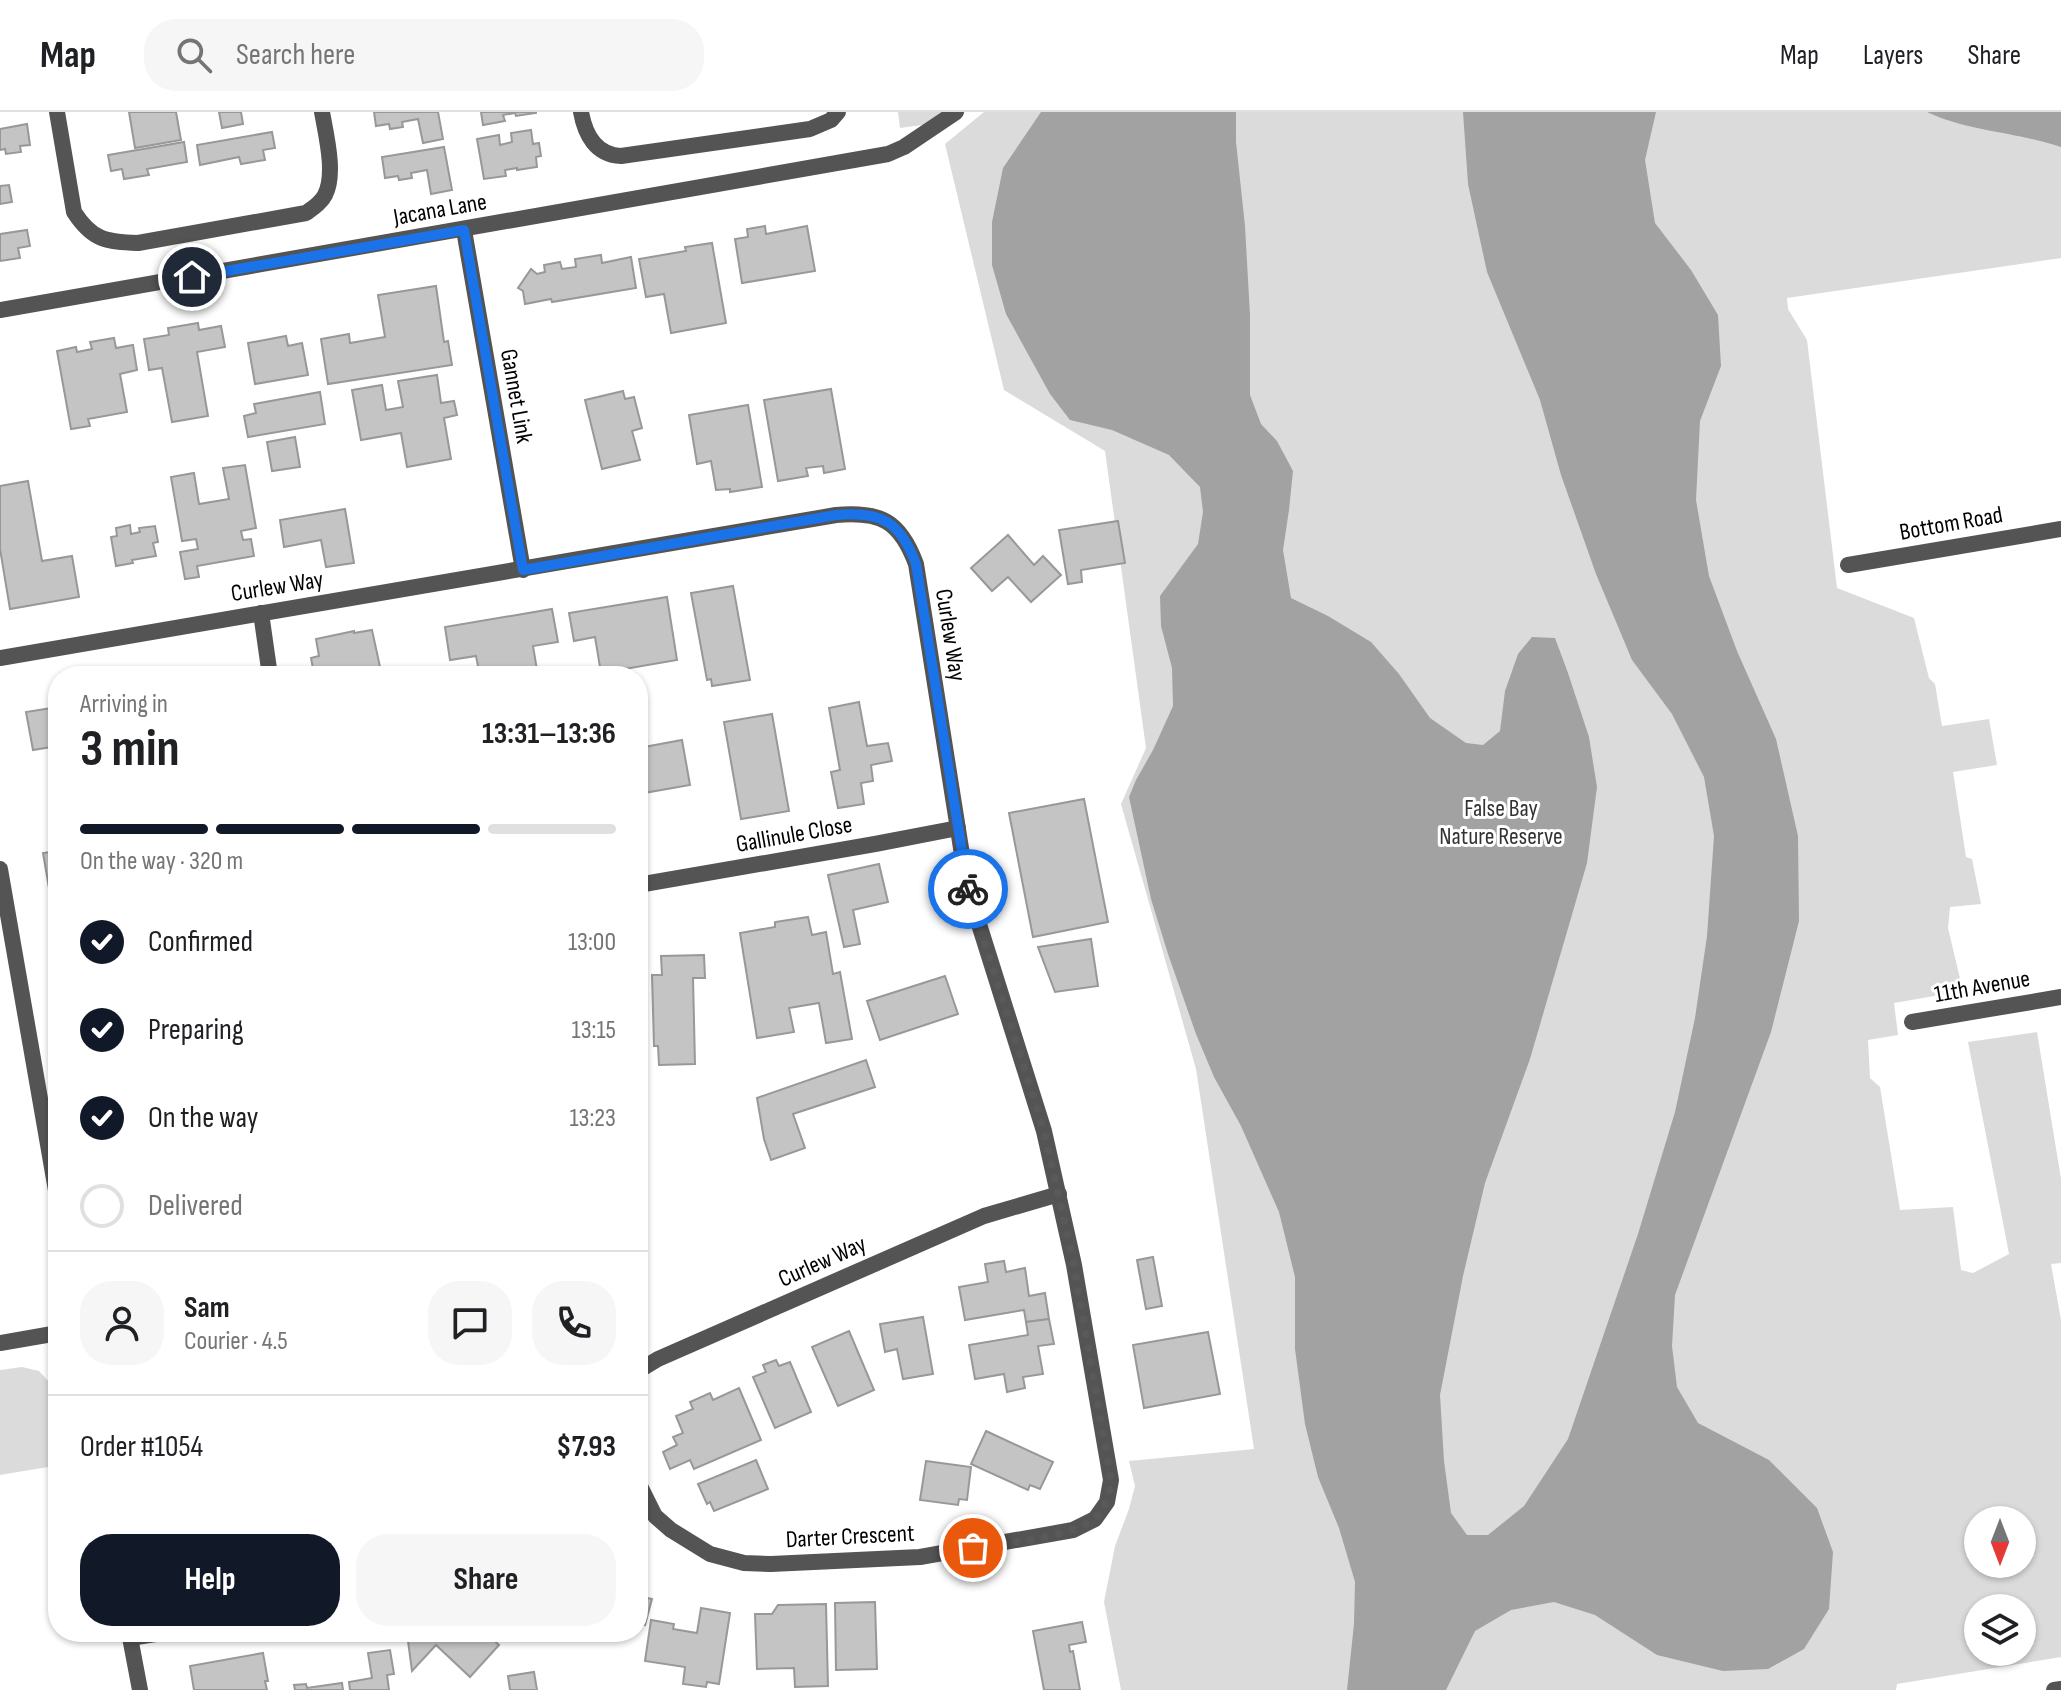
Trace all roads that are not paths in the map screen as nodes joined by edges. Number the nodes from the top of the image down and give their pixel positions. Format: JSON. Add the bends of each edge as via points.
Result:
{"nodes":[{"id":1,"x":57,"y":112,"type":"edge"},
{"id":2,"x":322,"y":112,"type":"edge"},
{"id":3,"x":581,"y":112,"type":"edge"},
{"id":4,"x":838,"y":112,"type":"edge"},
{"id":5,"x":956,"y":112,"type":"edge"},
{"id":6,"x":464,"y":230,"type":"junction"},
{"id":7,"x":0,"y":310,"type":"edge"},
{"id":8,"x":2061,"y":529,"type":"edge"},
{"id":9,"x":1848,"y":565,"type":"dead end"},
{"id":10,"x":523,"y":570,"type":"junction"},
{"id":11,"x":261,"y":613,"type":"junction"},
{"id":12,"x":0,"y":658,"type":"edge"},
{"id":13,"x":269,"y":666,"type":"edge"},
{"id":14,"x":958,"y":828,"type":"junction"},
{"id":15,"x":0,"y":869,"type":"edge"},
{"id":16,"x":648,"y":883,"type":"edge"},
{"id":17,"x":2061,"y":997,"type":"edge"},
{"id":18,"x":1912,"y":1022,"type":"dead end"},
{"id":19,"x":48,"y":1145,"type":"edge"},
{"id":20,"x":1059,"y":1194,"type":"junction"},
{"id":21,"x":48,"y":1335,"type":"edge"},
{"id":22,"x":0,"y":1343,"type":"edge"},
{"id":23,"x":648,"y":1365,"type":"edge"},
{"id":24,"x":648,"y":1502,"type":"edge"},
{"id":25,"x":131,"y":1642,"type":"edge"},
{"id":26,"x":2061,"y":1689,"type":"edge"},
{"id":27,"x":140,"y":1690,"type":"edge"},
{"id":28,"x":2054,"y":1690,"type":"edge"}],
"edges":[{"from":1,"to":2,"type":"street","via":[[74,212],[98,238],[138,243],[306,213],[324,196],[329,182]]},
{"from":3,"to":4,"type":"street","via":[[595,146],[621,156],[810,129]]},
{"from":5,"to":6,"type":"street","name":"Jacana Lane","via":[[888,154]]},
{"from":6,"to":7,"type":"street","name":"Jacana Lane"},
{"from":6,"to":10,"type":"street","name":"Gannet Link"},
{"from":8,"to":9,"type":"street","name":"Bottom Road"},
{"from":10,"to":11,"type":"street","name":"Curlew Way"},
{"from":10,"to":14,"type":"street","name":"Curlew Way","via":[[836,515],[886,519],[900,532],[916,564]]},
{"from":11,"to":12,"type":"street","name":"Curlew Way"},
{"from":11,"to":13,"type":"street"},
{"from":14,"to":16,"type":"street","name":"Gallinule Close"},
{"from":14,"to":20,"type":"street","name":"Curlew Way","via":[[967,886]]},
{"from":15,"to":19,"type":"street"},
{"from":17,"to":18,"type":"street","name":"11th Avenue"},
{"from":20,"to":23,"type":"street","name":"Curlew Way","via":[[984,1216]]},
{"from":20,"to":24,"type":"street","name":"Darter Crescent","via":[[1111,1480],[1107,1502],[1095,1519],[1051,1535],[920,1557],[744,1563],[710,1554],[671,1530]]},
{"from":21,"to":22,"type":"street"},
{"from":25,"to":27,"type":"street"},
{"from":26,"to":28,"type":"street"}]}
